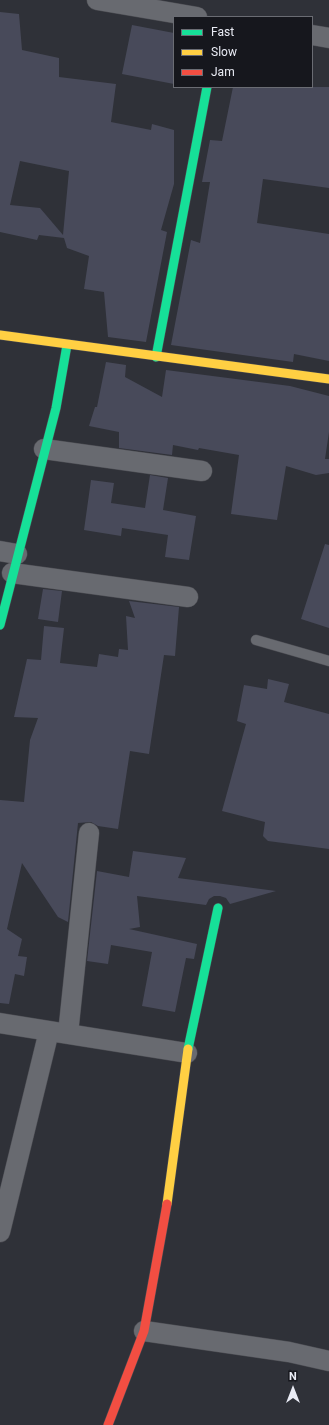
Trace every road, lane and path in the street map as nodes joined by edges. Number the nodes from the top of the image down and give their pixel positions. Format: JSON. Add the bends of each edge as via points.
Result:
{"nodes":[{"id":1,"x":98,"y":0,"type":"edge"},
{"id":2,"x":191,"y":16,"type":"edge"},
{"id":3,"x":313,"y":35,"type":"edge"},
{"id":4,"x":329,"y":38,"type":"edge"},
{"id":5,"x":207,"y":88,"type":"edge"},
{"id":6,"x":0,"y":335,"type":"edge"},
{"id":7,"x":67,"y":345,"type":"junction"},
{"id":8,"x":156,"y":357,"type":"junction"},
{"id":9,"x":329,"y":380,"type":"edge"},
{"id":10,"x":44,"y":449,"type":"junction"},
{"id":11,"x":202,"y":471,"type":"dead end"},
{"id":12,"x":9,"y":552,"type":"edge"},
{"id":13,"x":12,"y":573,"type":"junction"},
{"id":14,"x":188,"y":597,"type":"dead end"},
{"id":15,"x":0,"y":625,"type":"edge"},
{"id":16,"x":256,"y":640,"type":"dead end"},
{"id":17,"x":329,"y":661,"type":"edge"},
{"id":18,"x":88,"y":833,"type":"dead end"},
{"id":19,"x":218,"y":908,"type":"dead end"},
{"id":20,"x":0,"y":1023,"type":"edge"},
{"id":21,"x":58,"y":1033,"type":"junction"},
{"id":22,"x":187,"y":1053,"type":"junction"},
{"id":23,"x":0,"y":1232,"type":"edge"},
{"id":24,"x":144,"y":1331,"type":"junction"},
{"id":25,"x":329,"y":1361,"type":"edge"},
{"id":26,"x":108,"y":1425,"type":"edge"}],
"edges":[{"from":1,"to":2,"type":"street"},
{"from":3,"to":4,"type":"street"},
{"from":5,"to":8,"type":"street"},
{"from":6,"to":7,"type":"street"},
{"from":7,"to":8,"type":"street"},
{"from":7,"to":10,"type":"street","via":[[56,408]]},
{"from":8,"to":9,"type":"street"},
{"from":10,"to":11,"type":"street"},
{"from":10,"to":12,"type":"street"},
{"from":12,"to":13,"type":"street"},
{"from":13,"to":14,"type":"street"},
{"from":13,"to":15,"type":"street"},
{"from":16,"to":17,"type":"lane"},
{"from":18,"to":21,"type":"street"},
{"from":19,"to":22,"type":"street"},
{"from":20,"to":21,"type":"street"},
{"from":21,"to":22,"type":"street"},
{"from":21,"to":23,"type":"street"},
{"from":22,"to":24,"type":"street","via":[[169,1192]]},
{"from":24,"to":25,"type":"street","via":[[289,1352]]},
{"from":24,"to":26,"type":"street"}]}
